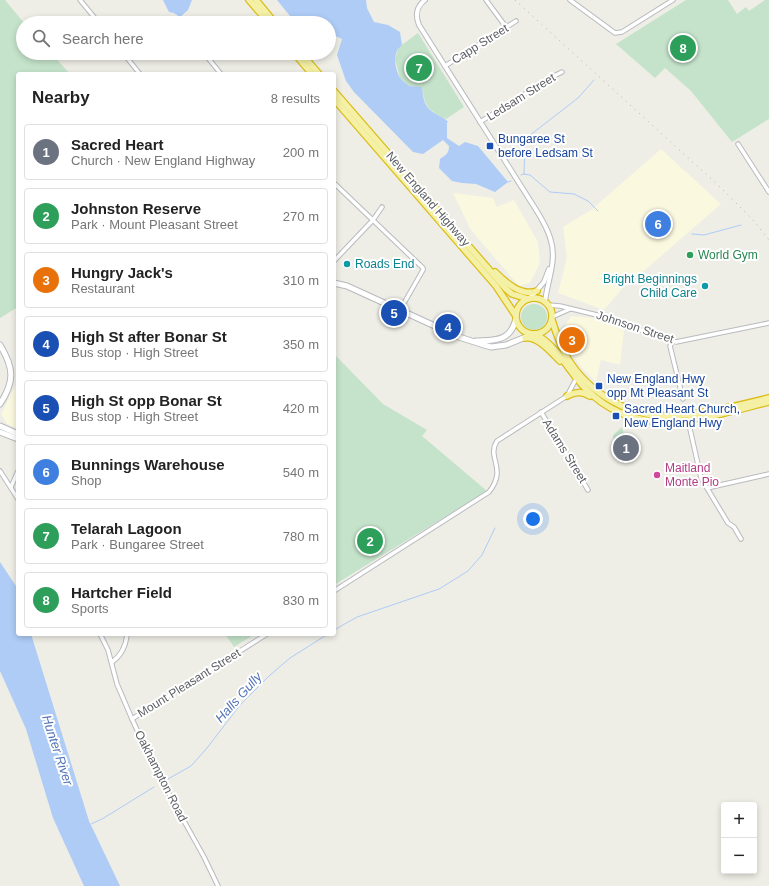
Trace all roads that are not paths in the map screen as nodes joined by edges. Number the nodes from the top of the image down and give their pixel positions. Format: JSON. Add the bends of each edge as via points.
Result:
{"nodes":[{"id":1,"x":80,"y":0,"type":"edge"},
{"id":2,"x":249,"y":0,"type":"edge"},
{"id":3,"x":256,"y":0,"type":"edge"},
{"id":4,"x":425,"y":0,"type":"edge"},
{"id":5,"x":486,"y":0,"type":"edge"},
{"id":6,"x":570,"y":0,"type":"edge"},
{"id":7,"x":673,"y":0,"type":"edge"},
{"id":8,"x":93,"y":16,"type":"edge"},
{"id":9,"x":263,"y":16,"type":"edge"},
{"id":10,"x":270,"y":16,"type":"edge"},
{"id":11,"x":516,"y":21,"type":"dead end"},
{"id":12,"x":506,"y":27,"type":"junction"},
{"id":13,"x":129,"y":60,"type":"edge"},
{"id":14,"x":210,"y":60,"type":"edge"},
{"id":15,"x":300,"y":60,"type":"edge"},
{"id":16,"x":307,"y":60,"type":"edge"},
{"id":17,"x":445,"y":66,"type":"junction"},
{"id":18,"x":138,"y":72,"type":"edge"},
{"id":19,"x":219,"y":72,"type":"edge"},
{"id":20,"x":310,"y":72,"type":"edge"},
{"id":21,"x":317,"y":72,"type":"edge"},
{"id":22,"x":562,"y":72,"type":"dead end"},
{"id":23,"x":336,"y":93,"type":"edge"},
{"id":24,"x":336,"y":101,"type":"edge"},
{"id":25,"x":480,"y":122,"type":"junction"},
{"id":26,"x":738,"y":144,"type":"dead end"},
{"id":27,"x":336,"y":185,"type":"edge"},
{"id":28,"x":769,"y":192,"type":"edge"},
{"id":29,"x":382,"y":207,"type":"dead end"},
{"id":30,"x":373,"y":220,"type":"junction"},
{"id":31,"x":478,"y":257,"type":"junction"},
{"id":32,"x":336,"y":259,"type":"edge"},
{"id":33,"x":552,"y":262,"type":"junction"},
{"id":34,"x":336,"y":283,"type":"edge"},
{"id":35,"x":537,"y":291,"type":"junction"},
{"id":36,"x":529,"y":299,"type":"junction"},
{"id":37,"x":547,"y":304,"type":"junction"},
{"id":38,"x":571,"y":309,"type":"junction"},
{"id":39,"x":400,"y":310,"type":"junction"},
{"id":40,"x":516,"y":318,"type":"junction"},
{"id":41,"x":552,"y":318,"type":"junction"},
{"id":42,"x":769,"y":323,"type":"edge"},
{"id":43,"x":534,"y":334,"type":"junction"},
{"id":44,"x":525,"y":338,"type":"junction"},
{"id":45,"x":473,"y":341,"type":"junction"},
{"id":46,"x":672,"y":342,"type":"junction"},
{"id":47,"x":0,"y":346,"type":"edge"},
{"id":48,"x":11,"y":370,"type":"junction"},
{"id":49,"x":570,"y":370,"type":"junction"},
{"id":50,"x":576,"y":379,"type":"junction"},
{"id":51,"x":567,"y":396,"type":"junction"},
{"id":52,"x":683,"y":398,"type":"dead end"},
{"id":53,"x":769,"y":398,"type":"edge"},
{"id":54,"x":0,"y":399,"type":"edge"},
{"id":55,"x":601,"y":402,"type":"junction"},
{"id":56,"x":769,"y":402,"type":"edge"},
{"id":57,"x":0,"y":405,"type":"edge"},
{"id":58,"x":541,"y":412,"type":"junction"},
{"id":59,"x":687,"y":417,"type":"junction"},
{"id":60,"x":2,"y":427,"type":"edge"},
{"id":61,"x":0,"y":432,"type":"edge"},
{"id":62,"x":16,"y":433,"type":"edge"},
{"id":63,"x":16,"y":438,"type":"edge"},
{"id":64,"x":0,"y":471,"type":"edge"},
{"id":65,"x":769,"y":474,"type":"edge"},
{"id":66,"x":16,"y":475,"type":"edge"},
{"id":67,"x":11,"y":487,"type":"junction"},
{"id":68,"x":706,"y":488,"type":"junction"},
{"id":69,"x":588,"y":490,"type":"dead end"},
{"id":70,"x":16,"y":496,"type":"edge"},
{"id":71,"x":741,"y":538,"type":"dead end"},
{"id":72,"x":336,"y":590,"type":"edge"},
{"id":73,"x":101,"y":636,"type":"edge"},
{"id":74,"x":127,"y":636,"type":"edge"},
{"id":75,"x":264,"y":636,"type":"edge"},
{"id":76,"x":112,"y":662,"type":"junction"},
{"id":77,"x":132,"y":719,"type":"junction"},
{"id":78,"x":218,"y":886,"type":"edge"}],
"edges":[{"from":1,"to":8,"type":"street"},
{"from":2,"to":9,"type":"highway"},
{"from":3,"to":10,"type":"highway"},
{"from":4,"to":17,"type":"street","via":[[416,15],[419,25]]},
{"from":5,"to":12,"type":"street"},
{"from":6,"to":7,"type":"street","via":[[615,33],[622,32]]},
{"from":11,"to":12,"type":"street","name":"Capp Street"},
{"from":12,"to":17,"type":"street","name":"Capp Street"},
{"from":13,"to":18,"type":"street"},
{"from":14,"to":19,"type":"street"},
{"from":15,"to":20,"type":"highway"},
{"from":16,"to":21,"type":"highway"},
{"from":17,"to":25,"type":"street"},
{"from":22,"to":25,"type":"street","name":"Ledsam Street"},
{"from":23,"to":31,"type":"highway","name":"New England Highway"},
{"from":24,"to":40,"type":"highway","name":"New England Highway","via":[[496,286]]},
{"from":25,"to":33,"type":"street","via":[[543,221],[552,242]]},
{"from":26,"to":28,"type":"street"},
{"from":27,"to":30,"type":"street"},
{"from":29,"to":30,"type":"street"},
{"from":30,"to":32,"type":"street"},
{"from":30,"to":39,"type":"street","via":[[423,268]]},
{"from":31,"to":35,"type":"highway","via":[[514,288],[525,293]]},
{"from":31,"to":36,"type":"highway","name":"New England Highway","via":[[506,289]]},
{"from":33,"to":35,"type":"street","via":[[544,282]]},
{"from":33,"to":37,"type":"street"},
{"from":34,"to":39,"type":"main road"},
{"from":35,"to":36,"type":"street"},
{"from":36,"to":37,"type":"highway","via":[[538,298]]},
{"from":36,"to":40,"type":"highway","via":[[520,304]]},
{"from":37,"to":38,"type":"street","name":"Johnson Street"},
{"from":37,"to":41,"type":"highway"},
{"from":38,"to":41,"type":"street"},
{"from":38,"to":46,"type":"street","name":"Johnson Street","via":[[597,315]]},
{"from":39,"to":45,"type":"main road","via":[[458,337]]},
{"from":40,"to":43,"type":"highway","via":[[521,328]]},
{"from":40,"to":45,"type":"main road","via":[[511,332],[506,336],[494,340]]},
{"from":41,"to":43,"type":"highway","via":[[546,329]]},
{"from":41,"to":59,"type":"highway","via":[[562,347],[573,366],[591,386],[621,406],[642,413]]},
{"from":42,"to":46,"type":"street","name":"Johnson Street"},
{"from":43,"to":44,"type":"main road"},
{"from":43,"to":49,"type":"highway","via":[[549,343]]},
{"from":44,"to":45,"type":"main road","via":[[498,347]]},
{"from":44,"to":49,"type":"highway","via":[[537,341]]},
{"from":46,"to":52,"type":"street","via":[[670,346]]},
{"from":47,"to":48,"type":"main road"},
{"from":48,"to":54,"type":"main road","via":[[8,386]]},
{"from":48,"to":57,"type":"main road","via":[[7,393]]},
{"from":49,"to":50,"type":"highway"},
{"from":50,"to":51,"type":"street"},
{"from":50,"to":55,"type":"highway"},
{"from":51,"to":55,"type":"highway","via":[[583,392]]},
{"from":51,"to":58,"type":"street"},
{"from":53,"to":59,"type":"highway"},
{"from":55,"to":59,"type":"highway","via":[[640,419],[666,422]]},
{"from":56,"to":59,"type":"highway"},
{"from":58,"to":69,"type":"street","name":"Adams Street"},
{"from":58,"to":72,"type":"street","via":[[497,440],[493,453],[498,474],[489,492]]},
{"from":59,"to":68,"type":"street","via":[[701,478]]},
{"from":60,"to":62,"type":"main road"},
{"from":61,"to":63,"type":"main road"},
{"from":64,"to":67,"type":"street"},
{"from":65,"to":68,"type":"street"},
{"from":66,"to":67,"type":"street"},
{"from":67,"to":70,"type":"street"},
{"from":68,"to":71,"type":"street","via":[[728,523]]},
{"from":73,"to":76,"type":"street","name":"Oakhampton Road"},
{"from":74,"to":76,"type":"street","via":[[126,644],[118,658]]},
{"from":75,"to":77,"type":"street","name":"Mount Pleasant Street"},
{"from":76,"to":77,"type":"street","name":"Oakhampton Road","via":[[117,684]]},
{"from":77,"to":78,"type":"street","name":"Oakhampton Road","via":[[154,767]]}]}
